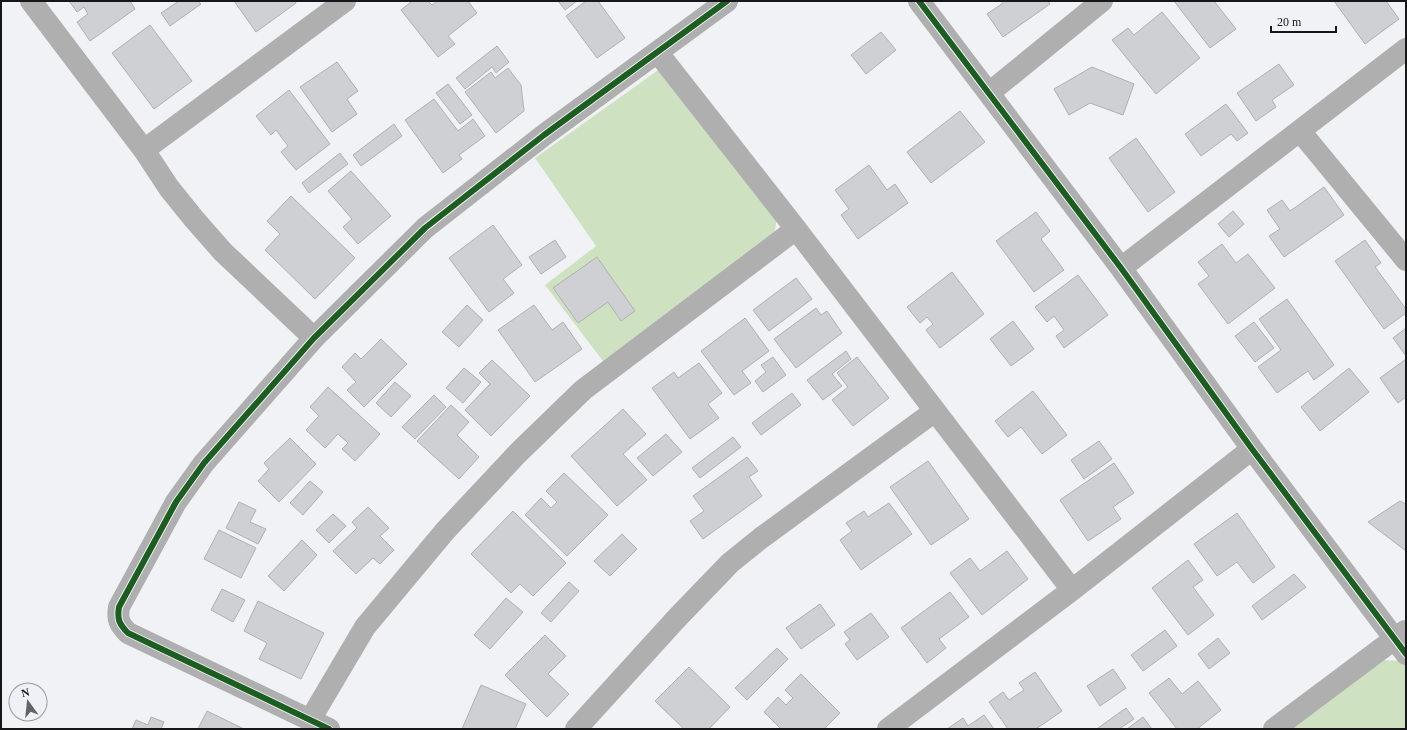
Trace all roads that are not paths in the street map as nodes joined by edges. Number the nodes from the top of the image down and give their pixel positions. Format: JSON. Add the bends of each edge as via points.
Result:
{"nodes":[{"id":1,"x":32,"y":1,"type":"edge"},
{"id":2,"x":345,"y":1,"type":"edge"},
{"id":3,"x":727,"y":1,"type":"edge"},
{"id":4,"x":919,"y":1,"type":"edge"},
{"id":5,"x":1102,"y":1,"type":"edge"},
{"id":6,"x":1406,"y":49,"type":"edge"},
{"id":7,"x":658,"y":52,"type":"junction"},
{"id":8,"x":988,"y":92,"type":"junction"},
{"id":9,"x":1300,"y":131,"type":"junction"},
{"id":10,"x":144,"y":150,"type":"junction"},
{"id":11,"x":796,"y":229,"type":"junction"},
{"id":12,"x":1406,"y":260,"type":"edge"},
{"id":13,"x":1121,"y":268,"type":"junction"},
{"id":14,"x":314,"y":338,"type":"junction"},
{"id":15,"x":935,"y":411,"type":"junction"},
{"id":16,"x":1252,"y":449,"type":"junction"},
{"id":17,"x":1072,"y":590,"type":"junction"},
{"id":18,"x":1402,"y":641,"type":"edge"},
{"id":19,"x":319,"y":724,"type":"edge"},
{"id":20,"x":576,"y":729,"type":"edge"},
{"id":21,"x":888,"y":729,"type":"edge"},
{"id":22,"x":1274,"y":729,"type":"edge"}],
"edges":[{"from":1,"to":10,"type":"street"},
{"from":2,"to":10,"type":"street"},
{"from":3,"to":7,"type":"street"},
{"from":4,"to":8,"type":"street"},
{"from":5,"to":8,"type":"street"},
{"from":6,"to":9,"type":"street"},
{"from":7,"to":11,"type":"street"},
{"from":7,"to":14,"type":"street","via":[[544,135],[425,228]]},
{"from":8,"to":13,"type":"street"},
{"from":9,"to":12,"type":"street"},
{"from":9,"to":13,"type":"street"},
{"from":10,"to":14,"type":"street","via":[[194,220],[223,252]]},
{"from":11,"to":15,"type":"street"},
{"from":11,"to":19,"type":"street","via":[[583,390],[518,453],[445,531],[365,627]]},
{"from":13,"to":16,"type":"street"},
{"from":14,"to":19,"type":"street","via":[[204,463],[180,497],[119,607],[118,615],[120,625],[128,633]]},
{"from":15,"to":17,"type":"street"},
{"from":15,"to":20,"type":"street","via":[[730,563]]},
{"from":16,"to":17,"type":"street"},
{"from":16,"to":18,"type":"street"},
{"from":17,"to":21,"type":"street"},
{"from":18,"to":22,"type":"street"}]}
